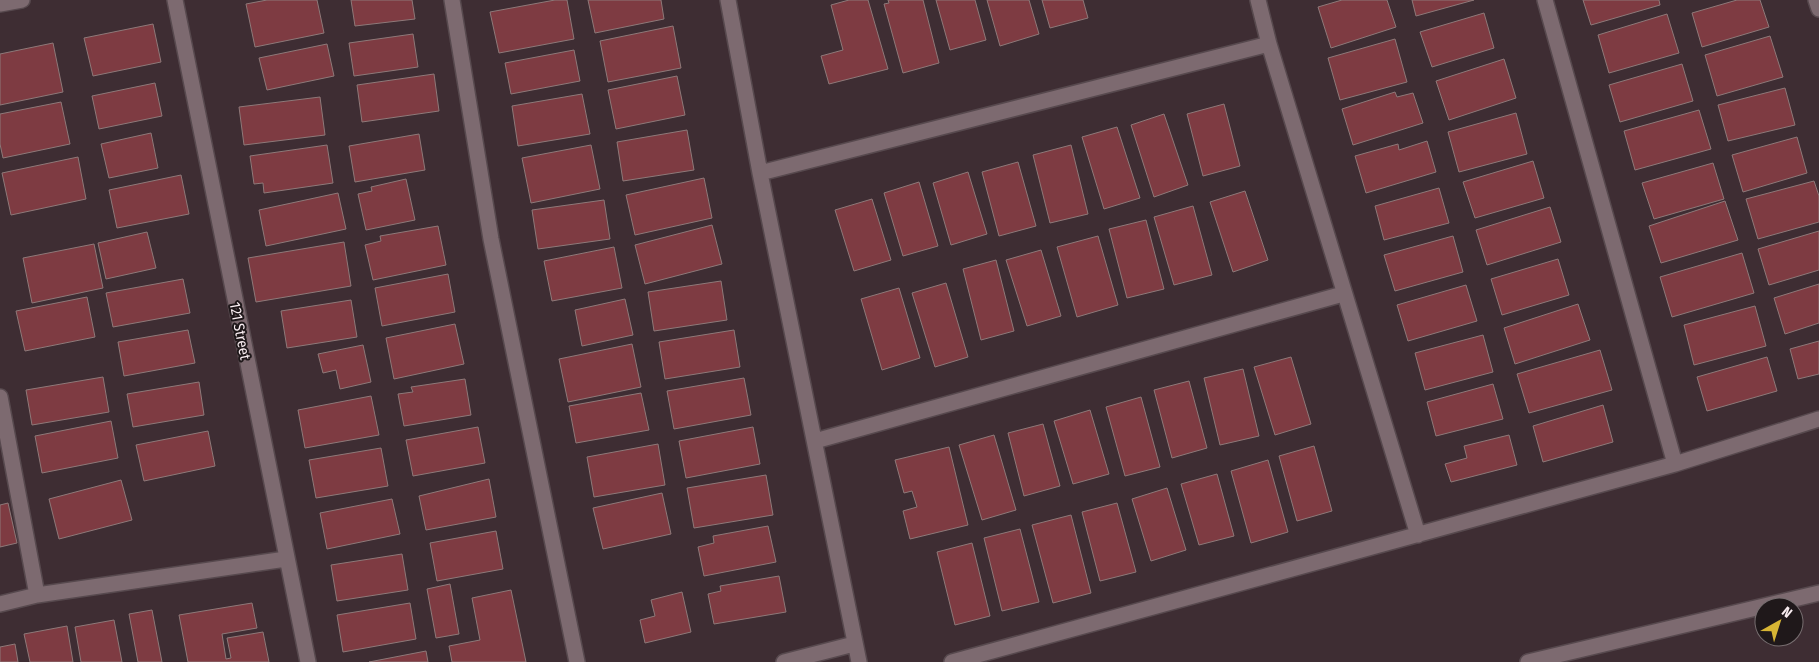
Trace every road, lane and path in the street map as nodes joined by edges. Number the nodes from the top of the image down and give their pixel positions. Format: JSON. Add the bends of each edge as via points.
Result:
{"nodes":[{"id":1,"x":22,"y":0,"type":"edge"},
{"id":2,"x":176,"y":0,"type":"edge"},
{"id":3,"x":452,"y":0,"type":"edge"},
{"id":4,"x":728,"y":0,"type":"edge"},
{"id":5,"x":1258,"y":0,"type":"edge"},
{"id":6,"x":1545,"y":0,"type":"edge"},
{"id":7,"x":1816,"y":0,"type":"edge"},
{"id":8,"x":0,"y":4,"type":"edge"},
{"id":9,"x":1819,"y":9,"type":"edge"},
{"id":10,"x":1269,"y":44,"type":"junction"},
{"id":11,"x":760,"y":173,"type":"junction"},
{"id":12,"x":1343,"y":294,"type":"junction"},
{"id":13,"x":0,"y":397,"type":"edge"},
{"id":14,"x":1819,"y":419,"type":"edge"},
{"id":15,"x":816,"y":441,"type":"junction"},
{"id":16,"x":1676,"y":464,"type":"junction"},
{"id":17,"x":1418,"y":535,"type":"junction"},
{"id":18,"x":286,"y":559,"type":"junction"},
{"id":19,"x":1819,"y":593,"type":"edge"},
{"id":20,"x":37,"y":595,"type":"junction"},
{"id":21,"x":0,"y":604,"type":"edge"},
{"id":22,"x":854,"y":644,"type":"junction"},
{"id":23,"x":308,"y":662,"type":"edge"},
{"id":24,"x":577,"y":662,"type":"edge"},
{"id":25,"x":784,"y":662,"type":"edge"},
{"id":26,"x":859,"y":662,"type":"edge"},
{"id":27,"x":952,"y":662,"type":"edge"},
{"id":28,"x":1528,"y":662,"type":"edge"}],
"edges":[{"from":1,"to":8,"type":"street"},
{"from":2,"to":18,"type":"street","name":"121 Street"},
{"from":3,"to":24,"type":"street","via":[[491,238]]},
{"from":4,"to":11,"type":"street"},
{"from":5,"to":10,"type":"street"},
{"from":6,"to":16,"type":"street"},
{"from":7,"to":9,"type":"street"},
{"from":10,"to":11,"type":"street"},
{"from":10,"to":12,"type":"street"},
{"from":11,"to":15,"type":"street"},
{"from":12,"to":15,"type":"street"},
{"from":12,"to":17,"type":"street"},
{"from":13,"to":20,"type":"street"},
{"from":14,"to":16,"type":"street"},
{"from":15,"to":22,"type":"street"},
{"from":16,"to":17,"type":"street"},
{"from":17,"to":27,"type":"street"},
{"from":18,"to":20,"type":"street"},
{"from":18,"to":23,"type":"street","name":"121 Street"},
{"from":19,"to":28,"type":"street"},
{"from":20,"to":21,"type":"street"},
{"from":22,"to":25,"type":"street"},
{"from":22,"to":26,"type":"street"}]}
